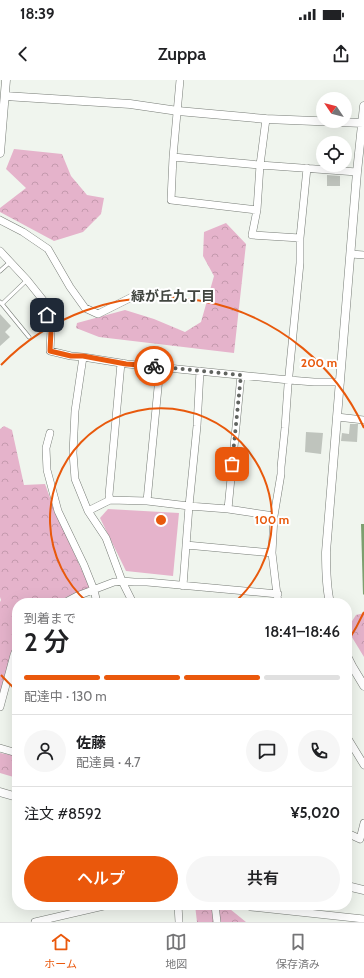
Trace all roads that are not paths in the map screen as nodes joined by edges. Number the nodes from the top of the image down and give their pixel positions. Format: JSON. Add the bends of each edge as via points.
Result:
{"nodes":[{"id":1,"x":6,"y":80,"type":"edge"},
{"id":2,"x":180,"y":80,"type":"edge"},
{"id":3,"x":2,"y":96,"type":"edge"},
{"id":4,"x":364,"y":106,"type":"edge"},
{"id":5,"x":178,"y":112,"type":"junction"},
{"id":6,"x":266,"y":119,"type":"junction"},
{"id":7,"x":363,"y":123,"type":"edge"},
{"id":8,"x":0,"y":153,"type":"edge"},
{"id":9,"x":174,"y":157,"type":"junction"},
{"id":10,"x":260,"y":165,"type":"junction"},
{"id":11,"x":307,"y":168,"type":"junction"},
{"id":12,"x":357,"y":172,"type":"junction"},
{"id":13,"x":256,"y":210,"type":"junction"},
{"id":14,"x":0,"y":220,"type":"edge"},
{"id":15,"x":300,"y":238,"type":"junction"},
{"id":16,"x":0,"y":251,"type":"edge"},
{"id":17,"x":350,"y":254,"type":"junction"},
{"id":18,"x":364,"y":255,"type":"edge"},
{"id":19,"x":10,"y":262,"type":"junction"},
{"id":20,"x":0,"y":271,"type":"edge"},
{"id":21,"x":27,"y":280,"type":"junction"},
{"id":22,"x":136,"y":295,"type":"dead end"},
{"id":23,"x":1,"y":303,"type":"edge"},
{"id":24,"x":29,"y":337,"type":"dead end"},
{"id":25,"x":83,"y":356,"type":"junction"},
{"id":26,"x":121,"y":363,"type":"junction"},
{"id":27,"x":160,"y":367,"type":"junction"},
{"id":28,"x":200,"y":371,"type":"junction"},
{"id":29,"x":241,"y":375,"type":"junction"},
{"id":30,"x":289,"y":380,"type":"junction"},
{"id":31,"x":340,"y":382,"type":"junction"},
{"id":32,"x":337,"y":417,"type":"junction"},
{"id":33,"x":364,"y":420,"type":"edge"},
{"id":34,"x":50,"y":433,"type":"dead end"},
{"id":35,"x":110,"y":500,"type":"junction"},
{"id":36,"x":147,"y":501,"type":"junction"},
{"id":37,"x":189,"y":506,"type":"junction"},
{"id":38,"x":228,"y":509,"type":"junction"},
{"id":39,"x":88,"y":511,"type":"junction"},
{"id":40,"x":274,"y":516,"type":"junction"},
{"id":41,"x":186,"y":545,"type":"junction"},
{"id":42,"x":272,"y":553,"type":"junction"},
{"id":43,"x":122,"y":580,"type":"junction"},
{"id":44,"x":183,"y":586,"type":"junction"},
{"id":45,"x":94,"y":590,"type":"junction"},
{"id":46,"x":278,"y":594,"type":"junction"},
{"id":47,"x":73,"y":598,"type":"edge"},
{"id":48,"x":96,"y":598,"type":"edge"},
{"id":49,"x":131,"y":598,"type":"edge"},
{"id":50,"x":278,"y":598,"type":"edge"},
{"id":51,"x":328,"y":598,"type":"edge"},
{"id":52,"x":12,"y":663,"type":"edge"},
{"id":53,"x":352,"y":670,"type":"edge"},
{"id":54,"x":8,"y":679,"type":"junction"},
{"id":55,"x":12,"y":679,"type":"edge"},
{"id":56,"x":364,"y":686,"type":"edge"},
{"id":57,"x":0,"y":707,"type":"edge"},
{"id":58,"x":352,"y":745,"type":"edge"},
{"id":59,"x":0,"y":748,"type":"edge"},
{"id":60,"x":12,"y":752,"type":"edge"},
{"id":61,"x":364,"y":765,"type":"edge"},
{"id":62,"x":0,"y":792,"type":"edge"},
{"id":63,"x":12,"y":796,"type":"edge"},
{"id":64,"x":364,"y":823,"type":"edge"},
{"id":65,"x":352,"y":835,"type":"edge"},
{"id":66,"x":352,"y":887,"type":"edge"},
{"id":67,"x":364,"y":890,"type":"edge"},
{"id":68,"x":87,"y":910,"type":"edge"},
{"id":69,"x":178,"y":910,"type":"edge"},
{"id":70,"x":216,"y":910,"type":"edge"},
{"id":71,"x":279,"y":910,"type":"edge"},
{"id":72,"x":364,"y":919,"type":"edge"},
{"id":73,"x":35,"y":922,"type":"edge"},
{"id":74,"x":179,"y":922,"type":"edge"},
{"id":75,"x":217,"y":922,"type":"edge"}],
"edges":[{"from":1,"to":3,"type":"street"},
{"from":2,"to":5,"type":"street"},
{"from":3,"to":5,"type":"street","via":[[130,104]]},
{"from":3,"to":8,"type":"street"},
{"from":4,"to":7,"type":"street"},
{"from":5,"to":6,"type":"street"},
{"from":5,"to":9,"type":"street"},
{"from":6,"to":7,"type":"street"},
{"from":6,"to":10,"type":"street"},
{"from":7,"to":12,"type":"street"},
{"from":9,"to":10,"type":"street"},
{"from":9,"to":13,"type":"street","via":[[171,200]]},
{"from":10,"to":11,"type":"street"},
{"from":10,"to":13,"type":"street"},
{"from":11,"to":12,"type":"street"},
{"from":11,"to":15,"type":"street"},
{"from":12,"to":17,"type":"street"},
{"from":13,"to":15,"type":"street","via":[[252,235]]},
{"from":14,"to":22,"type":"street","via":[[48,249],[85,308],[98,314]]},
{"from":15,"to":30,"type":"street"},
{"from":16,"to":19,"type":"street"},
{"from":17,"to":18,"type":"street"},
{"from":17,"to":31,"type":"street"},
{"from":19,"to":20,"type":"lane"},
{"from":19,"to":21,"type":"street"},
{"from":21,"to":23,"type":"lane"},
{"from":21,"to":25,"type":"street","via":[[43,300],[51,330],[50,351]]},
{"from":23,"to":24,"type":"lane"},
{"from":25,"to":26,"type":"street"},
{"from":25,"to":39,"type":"street","via":[[75,411],[73,453],[75,479]]},
{"from":26,"to":27,"type":"street"},
{"from":26,"to":35,"type":"street"},
{"from":27,"to":28,"type":"street"},
{"from":27,"to":36,"type":"street"},
{"from":28,"to":29,"type":"street"},
{"from":28,"to":37,"type":"street"},
{"from":29,"to":30,"type":"street"},
{"from":29,"to":38,"type":"street"},
{"from":30,"to":31,"type":"street"},
{"from":30,"to":40,"type":"street","via":[[281,474]]},
{"from":31,"to":32,"type":"street"},
{"from":32,"to":33,"type":"street"},
{"from":32,"to":51,"type":"street","via":[[326,552]]},
{"from":34,"to":45,"type":"street","via":[[46,448],[48,470],[58,510]]},
{"from":35,"to":36,"type":"street"},
{"from":35,"to":39,"type":"street"},
{"from":36,"to":37,"type":"street"},
{"from":37,"to":38,"type":"street"},
{"from":37,"to":41,"type":"street"},
{"from":38,"to":40,"type":"street"},
{"from":39,"to":43,"type":"street","via":[[106,538]]},
{"from":40,"to":42,"type":"street"},
{"from":41,"to":42,"type":"street"},
{"from":41,"to":44,"type":"street"},
{"from":42,"to":46,"type":"street"},
{"from":43,"to":44,"type":"street"},
{"from":43,"to":45,"type":"street"},
{"from":43,"to":49,"type":"street"},
{"from":44,"to":46,"type":"street"},
{"from":45,"to":47,"type":"street"},
{"from":45,"to":48,"type":"street"},
{"from":46,"to":50,"type":"street"},
{"from":52,"to":54,"type":"street"},
{"from":53,"to":56,"type":"street"},
{"from":54,"to":55,"type":"street"},
{"from":54,"to":57,"type":"street"},
{"from":58,"to":61,"type":"street"},
{"from":59,"to":60,"type":"street"},
{"from":62,"to":63,"type":"street"},
{"from":64,"to":65,"type":"street","via":[[360,839]]},
{"from":66,"to":67,"type":"street"},
{"from":68,"to":73,"type":"street"},
{"from":69,"to":74,"type":"street"},
{"from":70,"to":75,"type":"street"},
{"from":71,"to":72,"type":"street"}]}
